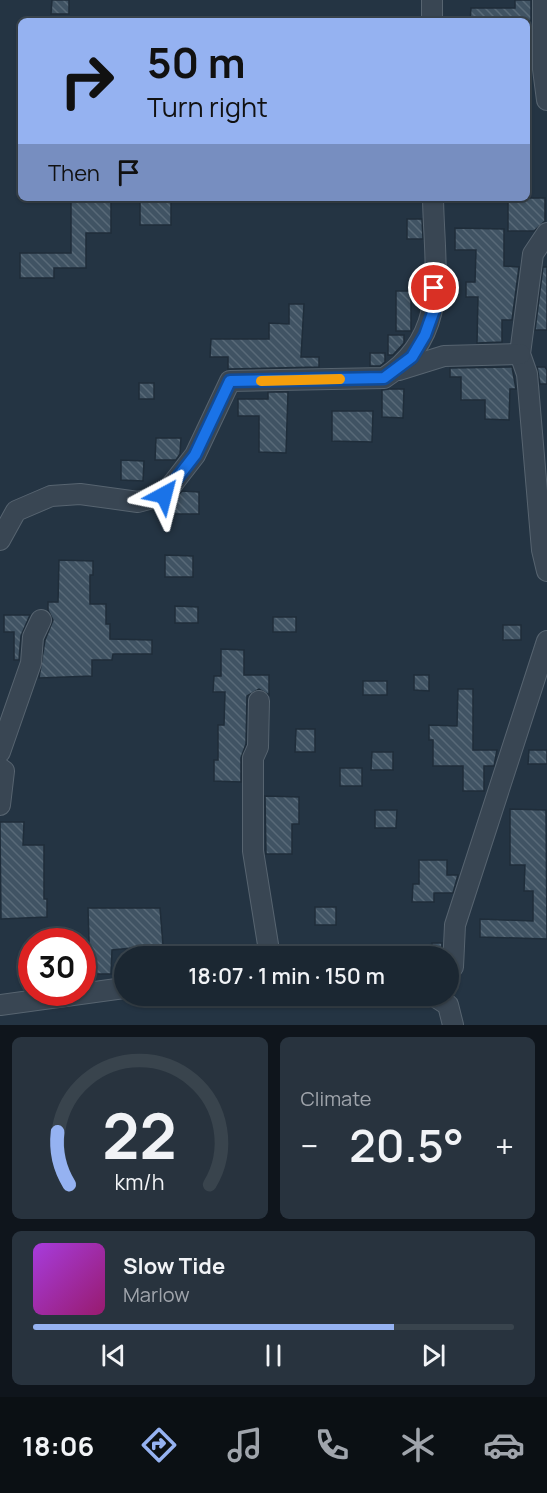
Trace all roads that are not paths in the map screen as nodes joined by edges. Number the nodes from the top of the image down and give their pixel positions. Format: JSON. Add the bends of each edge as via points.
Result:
{"nodes":[{"id":1,"x":432,"y":0,"type":"edge"},
{"id":2,"x":543,"y":0,"type":"edge"},
{"id":3,"x":432,"y":18,"type":"edge"},
{"id":4,"x":547,"y":100,"type":"edge"},
{"id":5,"x":433,"y":201,"type":"edge"},
{"id":6,"x":547,"y":233,"type":"edge"},
{"id":7,"x":520,"y":354,"type":"junction"},
{"id":8,"x":393,"y":372,"type":"junction"},
{"id":9,"x":0,"y":540,"type":"edge"},
{"id":10,"x":547,"y":571,"type":"edge"},
{"id":11,"x":41,"y":620,"type":"dead end"},
{"id":12,"x":547,"y":641,"type":"edge"},
{"id":13,"x":259,"y":701,"type":"dead end"},
{"id":14,"x":0,"y":752,"type":"edge"},
{"id":15,"x":0,"y":768,"type":"edge"},
{"id":16,"x":0,"y":805,"type":"edge"},
{"id":17,"x":268,"y":946,"type":"edge"},
{"id":18,"x":454,"y":946,"type":"edge"},
{"id":19,"x":114,"y":989,"type":"edge"},
{"id":20,"x":0,"y":1005,"type":"edge"},
{"id":21,"x":448,"y":1006,"type":"edge"},
{"id":22,"x":453,"y":1025,"type":"edge"}],
"edges":[{"from":1,"to":3,"type":"street"},
{"from":2,"to":4,"type":"street"},
{"from":5,"to":8,"type":"street","via":[[434,310],[412,357]]},
{"from":6,"to":7,"type":"street","via":[[532,254]]},
{"from":7,"to":8,"type":"street","via":[[444,356]]},
{"from":7,"to":10,"type":"street","via":[[527,374]]},
{"from":8,"to":9,"type":"street","via":[[384,378],[230,381],[195,455],[164,495],[138,502],[80,494],[51,496],[16,511]]},
{"from":11,"to":14,"type":"street","via":[[33,637],[31,663]]},
{"from":12,"to":18,"type":"street","via":[[455,925]]},
{"from":13,"to":17,"type":"street","via":[[258,747],[253,758],[253,851]]},
{"from":15,"to":16,"type":"street","via":[[4,771]]},
{"from":19,"to":20,"type":"street"},
{"from":21,"to":22,"type":"street"}]}
